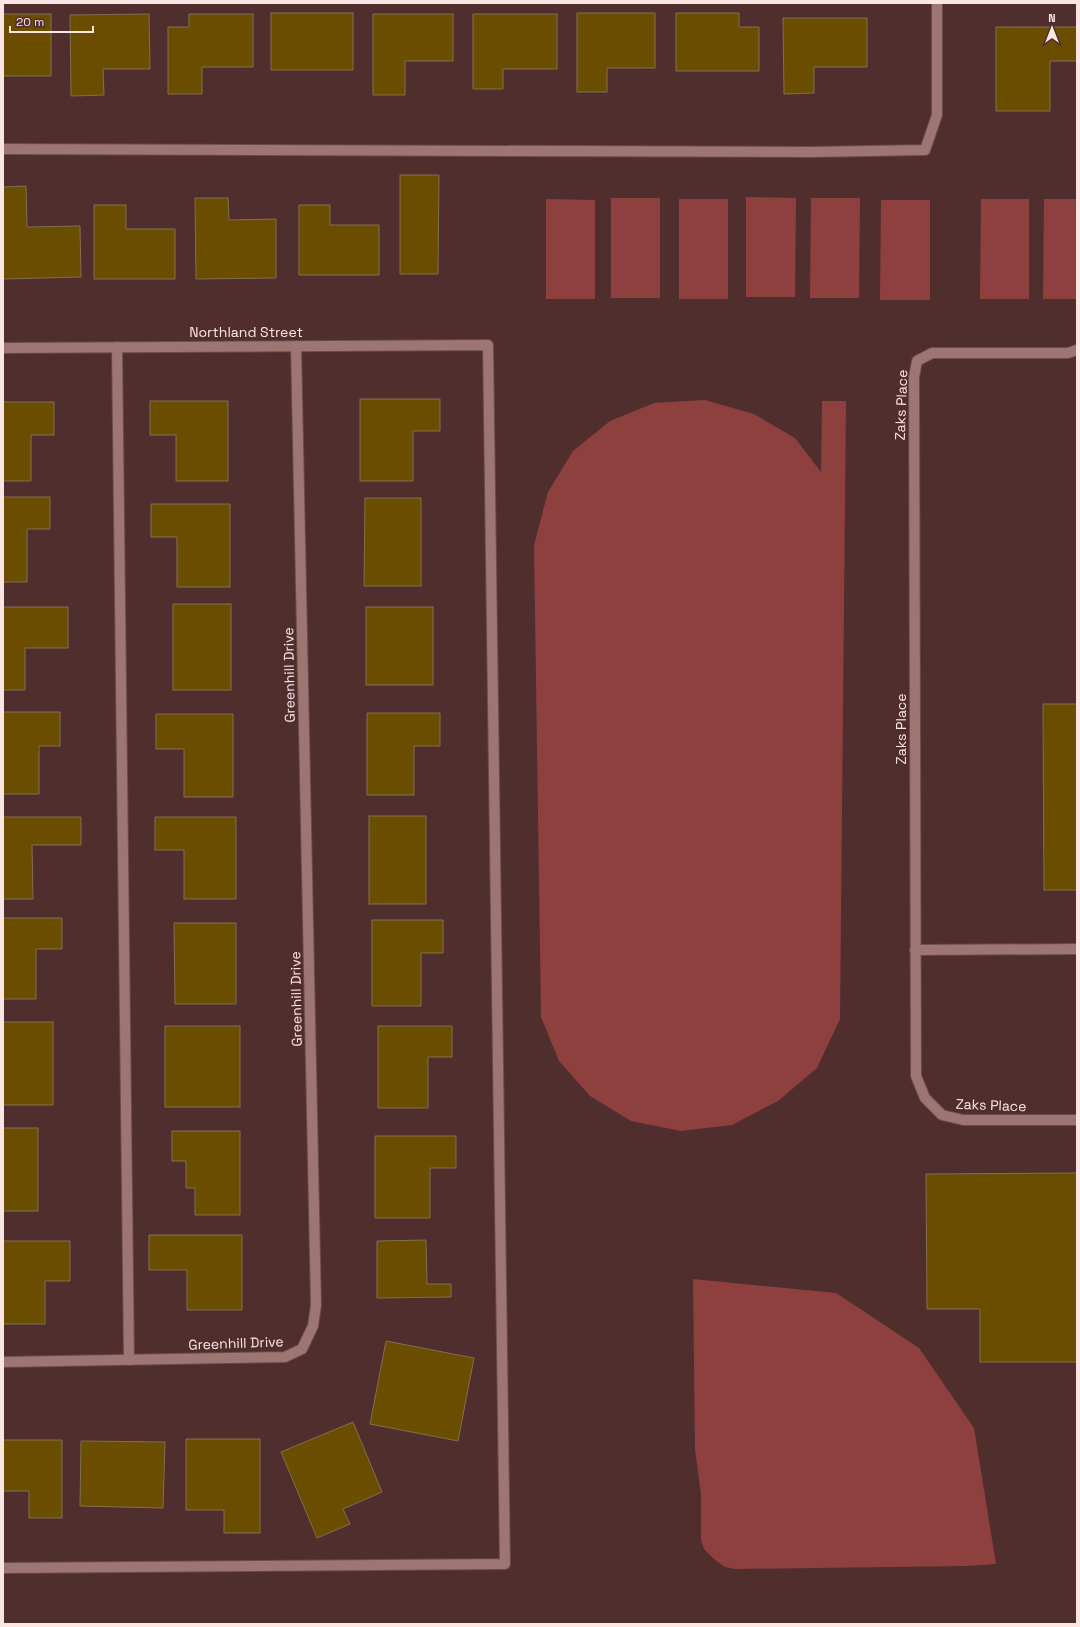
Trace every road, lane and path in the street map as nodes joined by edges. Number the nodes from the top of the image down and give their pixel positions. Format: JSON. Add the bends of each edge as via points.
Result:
{"nodes":[{"id":1,"x":937,"y":3,"type":"edge"},
{"id":2,"x":3,"y":149,"type":"edge"},
{"id":3,"x":296,"y":346,"type":"junction"},
{"id":4,"x":117,"y":347,"type":"junction"},
{"id":5,"x":3,"y":348,"type":"edge"},
{"id":6,"x":1077,"y":350,"type":"edge"},
{"id":7,"x":1077,"y":949,"type":"edge"},
{"id":8,"x":915,"y":950,"type":"junction"},
{"id":9,"x":1077,"y":1120,"type":"edge"},
{"id":10,"x":129,"y":1360,"type":"junction"},
{"id":11,"x":3,"y":1362,"type":"edge"},
{"id":12,"x":3,"y":1568,"type":"edge"}],
"edges":[{"from":1,"to":2,"type":"street","via":[[937,116],[925,150],[795,152]]},
{"from":3,"to":4,"type":"street","name":"Northland Street"},
{"from":3,"to":10,"type":"street","name":"Greenhill Drive","via":[[316,1305],[313,1326],[302,1349],[285,1357]]},
{"from":3,"to":12,"type":"street","name":"Northland Street","via":[[488,345],[505,1564]]},
{"from":4,"to":5,"type":"street","name":"Northland Street"},
{"from":4,"to":10,"type":"street"},
{"from":6,"to":8,"type":"street","name":"Zaks Place","via":[[1068,353],[932,353],[917,361],[914,377]]},
{"from":7,"to":8,"type":"street"},
{"from":8,"to":9,"type":"street","name":"Zaks Place","via":[[916,1076],[925,1098],[942,1115],[963,1120]]},
{"from":10,"to":11,"type":"street","name":"Greenhill Drive"}]}
